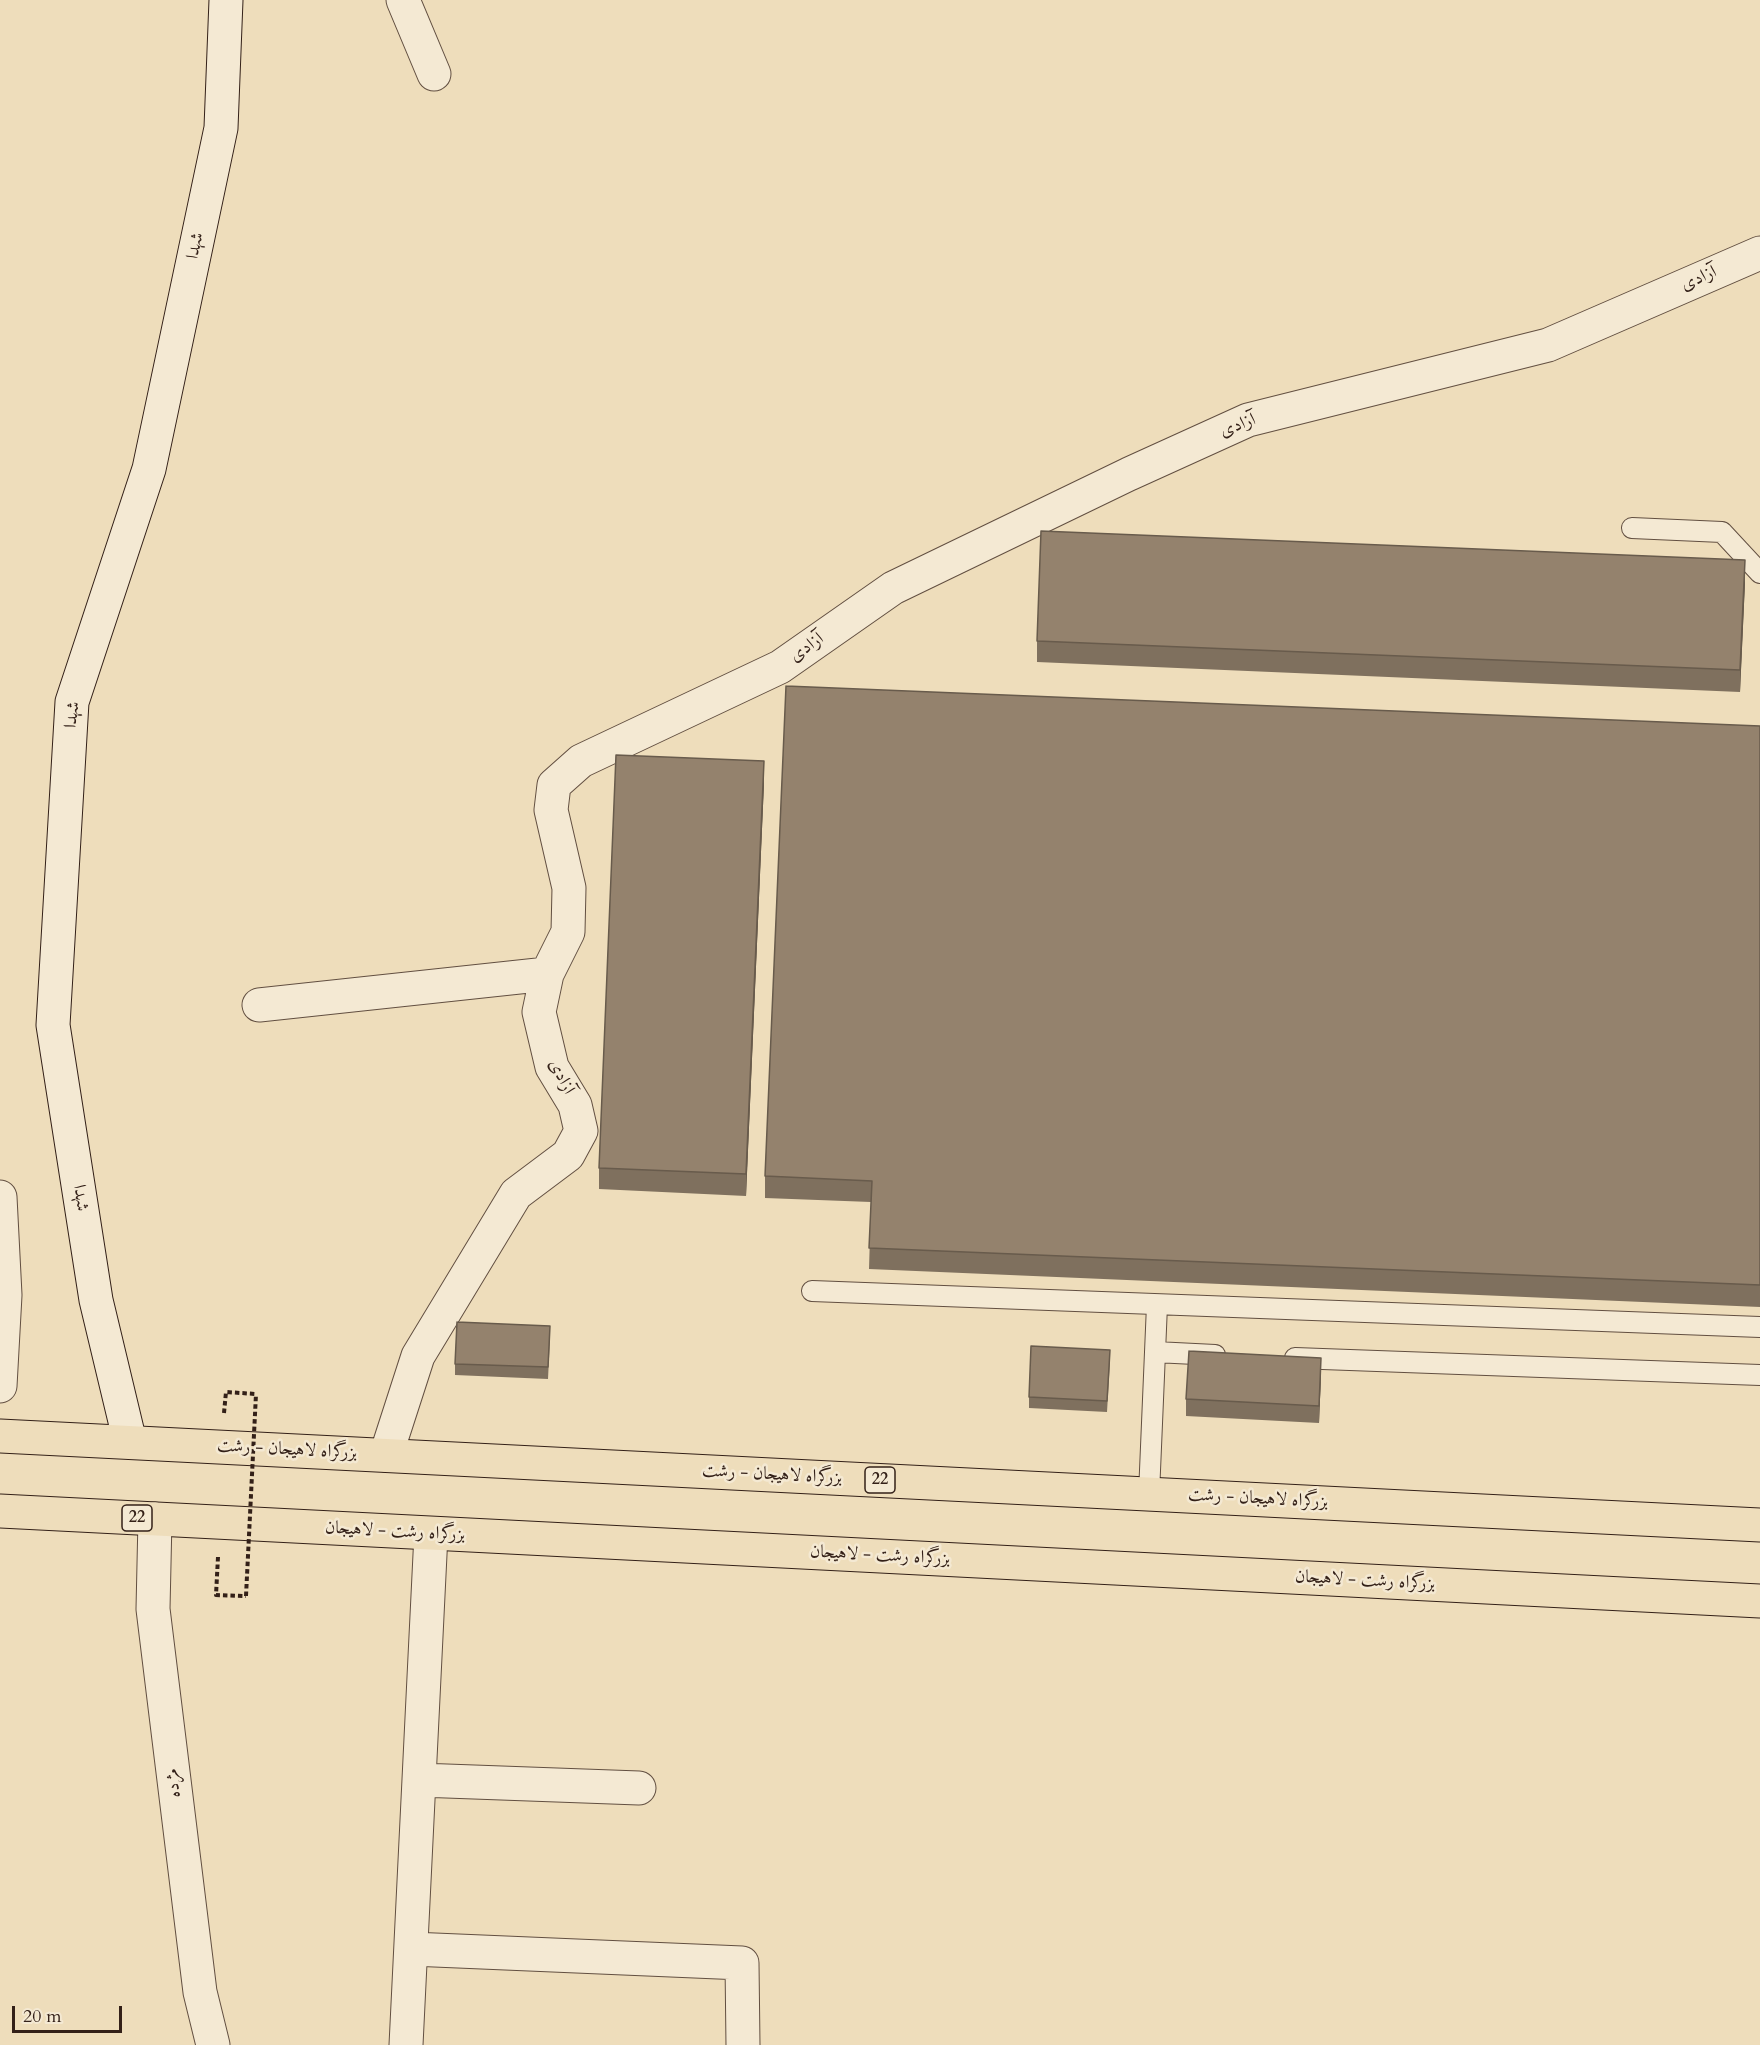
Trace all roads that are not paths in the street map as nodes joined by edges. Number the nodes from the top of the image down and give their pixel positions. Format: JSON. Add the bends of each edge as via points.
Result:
{"nodes":[{"id":1,"x":226,"y":0,"type":"edge"},
{"id":2,"x":403,"y":0,"type":"edge"},
{"id":3,"x":434,"y":74,"type":"dead end"},
{"id":4,"x":1760,"y":252,"type":"edge"},
{"id":5,"x":1632,"y":528,"type":"dead end"},
{"id":6,"x":1760,"y":573,"type":"edge"},
{"id":7,"x":547,"y":974,"type":"junction"},
{"id":8,"x":259,"y":1005,"type":"dead end"},
{"id":9,"x":0,"y":1197,"type":"edge"},
{"id":10,"x":812,"y":1292,"type":"dead end"},
{"id":11,"x":1156,"y":1305,"type":"junction"},
{"id":12,"x":1760,"y":1327,"type":"edge"},
{"id":13,"x":1155,"y":1352,"type":"junction"},
{"id":14,"x":1238,"y":1356,"type":"edge"},
{"id":15,"x":1274,"y":1357,"type":"edge"},
{"id":16,"x":1760,"y":1376,"type":"edge"},
{"id":17,"x":0,"y":1386,"type":"edge"},
{"id":18,"x":0,"y":1436,"type":"edge"},
{"id":19,"x":130,"y":1442,"type":"junction"},
{"id":20,"x":386,"y":1455,"type":"junction"},
{"id":21,"x":1149,"y":1494,"type":"junction"},
{"id":22,"x":0,"y":1511,"type":"edge"},
{"id":23,"x":155,"y":1519,"type":"junction"},
{"id":24,"x":1760,"y":1525,"type":"edge"},
{"id":25,"x":431,"y":1534,"type":"junction"},
{"id":26,"x":1760,"y":1601,"type":"edge"},
{"id":27,"x":419,"y":1780,"type":"junction"},
{"id":28,"x":639,"y":1788,"type":"dead end"},
{"id":29,"x":411,"y":1949,"type":"junction"},
{"id":30,"x":213,"y":2045,"type":"edge"},
{"id":31,"x":406,"y":2045,"type":"edge"},
{"id":32,"x":742,"y":2045,"type":"edge"}],
"edges":[{"from":1,"to":19,"type":"street","name":"شهدا","via":[[221,128],[149,469],[72,702],[53,1025],[96,1300]]},
{"from":2,"to":3,"type":"street"},
{"from":4,"to":7,"type":"street","name":"آزادی","via":[[1548,345],[1248,420],[893,588],[780,667],[581,760],[554,785],[551,810],[569,888],[568,932]]},
{"from":5,"to":6,"type":"lane","via":[[1722,532]]},
{"from":7,"to":8,"type":"street"},
{"from":7,"to":20,"type":"street","name":"آزادی","via":[[539,1012],[552,1068],[575,1105],[581,1131],[568,1155],[516,1194],[418,1356]]},
{"from":9,"to":17,"type":"street","via":[[5,1295]]},
{"from":10,"to":11,"type":"lane"},
{"from":11,"to":12,"type":"lane"},
{"from":11,"to":13,"type":"lane"},
{"from":13,"to":14,"type":"lane"},
{"from":13,"to":21,"type":"lane"},
{"from":15,"to":16,"type":"lane"},
{"from":18,"to":19,"type":"highway","name":"بزرگراه لاهیجان - رشت","number":"22"},
{"from":19,"to":20,"type":"highway","name":"بزرگراه لاهیجان - رشت","number":"22"},
{"from":20,"to":21,"type":"highway","name":"بزرگراه لاهیجان - رشت","number":"22"},
{"from":21,"to":24,"type":"highway","name":"بزرگراه لاهیجان - رشت","number":"22"},
{"from":22,"to":23,"type":"highway","name":"بزرگراه رشت - لاهیجان","number":"22"},
{"from":23,"to":25,"type":"highway","name":"بزرگراه رشت - لاهیجان","number":"22"},
{"from":23,"to":30,"type":"street","name":"مژده","via":[[153,1609],[200,1992]]},
{"from":25,"to":26,"type":"highway","name":"بزرگراه رشت - لاهیجان","number":"22"},
{"from":25,"to":27,"type":"street"},
{"from":27,"to":28,"type":"street"},
{"from":27,"to":29,"type":"street"},
{"from":29,"to":31,"type":"street"},
{"from":29,"to":32,"type":"street","via":[[742,1963]]}]}
